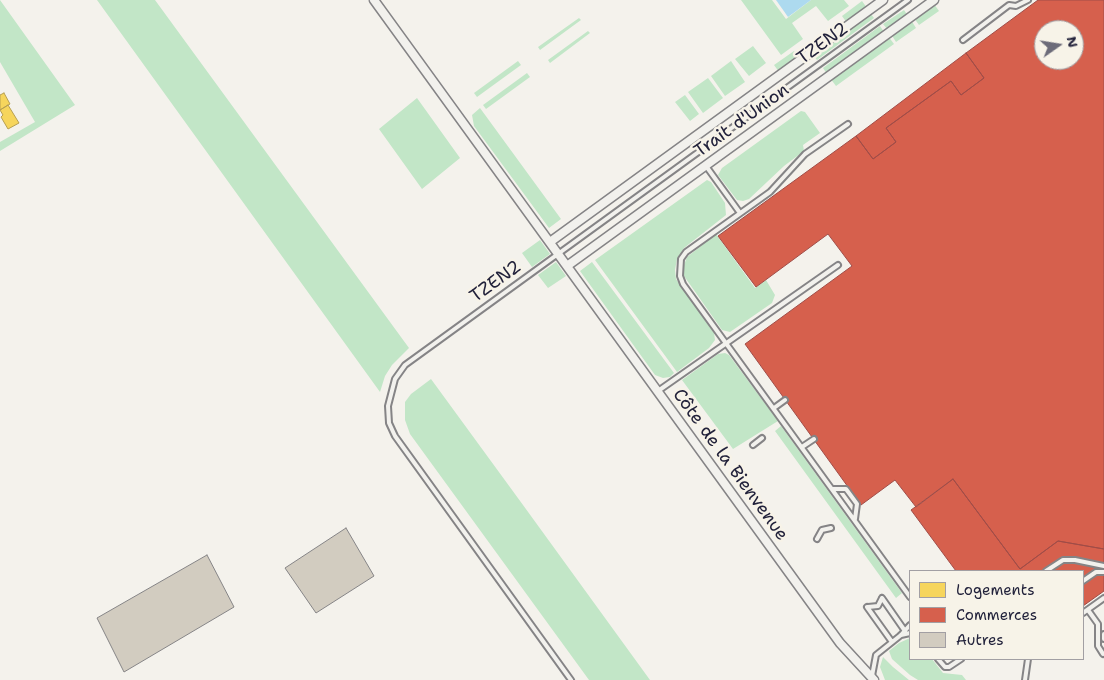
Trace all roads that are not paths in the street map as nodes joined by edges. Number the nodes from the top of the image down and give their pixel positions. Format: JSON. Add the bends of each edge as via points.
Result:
{"nodes":[{"id":1,"x":374,"y":0,"type":"edge"},
{"id":2,"x":883,"y":0,"type":"edge"},
{"id":3,"x":908,"y":0,"type":"edge"},
{"id":4,"x":934,"y":0,"type":"edge"},
{"id":5,"x":1006,"y":0,"type":"edge"},
{"id":6,"x":1028,"y":0,"type":"edge"},
{"id":7,"x":1009,"y":5,"type":"junction"},
{"id":8,"x":963,"y":40,"type":"dead end"},
{"id":9,"x":848,"y":124,"type":"dead end"},
{"id":10,"x":706,"y":166,"type":"junction"},
{"id":11,"x":740,"y":213,"type":"junction"},
{"id":12,"x":550,"y":242,"type":"junction"},
{"id":13,"x":558,"y":254,"type":"junction"},
{"id":14,"x":838,"y":264,"type":"dead end"},
{"id":15,"x":567,"y":266,"type":"junction"},
{"id":16,"x":726,"y":343,"type":"junction"},
{"id":17,"x":658,"y":391,"type":"junction"},
{"id":18,"x":785,"y":400,"type":"dead end"},
{"id":19,"x":774,"y":408,"type":"junction"},
{"id":20,"x":762,"y":438,"type":"dead end"},
{"id":21,"x":814,"y":439,"type":"dead end"},
{"id":22,"x":753,"y":445,"type":"dead end"},
{"id":23,"x":802,"y":447,"type":"junction"},
{"id":24,"x":832,"y":489,"type":"junction"},
{"id":25,"x":854,"y":520,"type":"junction"},
{"id":26,"x":831,"y":528,"type":"dead end"},
{"id":27,"x":818,"y":539,"type":"dead end"},
{"id":28,"x":1104,"y":566,"type":"edge"},
{"id":29,"x":1048,"y":570,"type":"edge"},
{"id":30,"x":1104,"y":572,"type":"edge"},
{"id":31,"x":1084,"y":580,"type":"edge"},
{"id":32,"x":909,"y":596,"type":"edge"},
{"id":33,"x":1104,"y":598,"type":"edge"},
{"id":34,"x":1088,"y":610,"type":"junction"},
{"id":35,"x":1084,"y":612,"type":"edge"},
{"id":36,"x":909,"y":626,"type":"edge"},
{"id":37,"x":906,"y":630,"type":"junction"},
{"id":38,"x":909,"y":633,"type":"edge"},
{"id":39,"x":1104,"y":634,"type":"edge"},
{"id":40,"x":901,"y":636,"type":"junction"},
{"id":41,"x":1104,"y":639,"type":"edge"},
{"id":42,"x":892,"y":642,"type":"junction"},
{"id":43,"x":1103,"y":654,"type":"dead end"},
{"id":44,"x":939,"y":660,"type":"edge"},
{"id":45,"x":960,"y":660,"type":"edge"},
{"id":46,"x":1028,"y":660,"type":"edge"},
{"id":47,"x":874,"y":679,"type":"edge"},
{"id":48,"x":571,"y":680,"type":"edge"},
{"id":49,"x":1025,"y":680,"type":"edge"}],
"edges":[{"from":1,"to":12,"type":"street","name":"Côte de la Bienvenue"},
{"from":2,"to":12,"type":"street","name":"Trait d'Union"},
{"from":3,"to":13,"type":"lane","name":"TZEN2"},
{"from":4,"to":10,"type":"street","name":"Trait d'Union"},
{"from":5,"to":7,"type":"lane"},
{"from":6,"to":7,"type":"lane","via":[[1016,6]]},
{"from":7,"to":8,"type":"lane"},
{"from":9,"to":11,"type":"lane","via":[[805,154],[770,192]]},
{"from":10,"to":11,"type":"lane"},
{"from":10,"to":15,"type":"street","name":"Trait d'Union"},
{"from":11,"to":16,"type":"lane","via":[[686,252],[680,268],[683,284]]},
{"from":12,"to":13,"type":"street","name":"Côte de la Bienvenue"},
{"from":13,"to":15,"type":"street","name":"Côte de la Bienvenue"},
{"from":13,"to":48,"type":"lane","name":"TZEN2","via":[[405,366],[395,378],[388,406],[389,423],[400,443]]},
{"from":14,"to":16,"type":"lane"},
{"from":15,"to":17,"type":"street","name":"Côte de la Bienvenue"},
{"from":16,"to":17,"type":"lane"},
{"from":16,"to":19,"type":"lane"},
{"from":17,"to":47,"type":"street","name":"Côte de la Bienvenue","via":[[840,643]]},
{"from":18,"to":19,"type":"lane"},
{"from":19,"to":23,"type":"lane"},
{"from":20,"to":22,"type":"lane"},
{"from":21,"to":23,"type":"lane"},
{"from":23,"to":24,"type":"lane"},
{"from":24,"to":25,"type":"lane"},
{"from":24,"to":25,"type":"lane","via":[[846,489],[857,504]]},
{"from":25,"to":32,"type":"lane"},
{"from":26,"to":27,"type":"lane","via":[[823,529]]},
{"from":28,"to":29,"type":"lane","via":[[1063,560]]},
{"from":30,"to":31,"type":"lane","via":[[1096,572]]},
{"from":33,"to":34,"type":"lane"},
{"from":34,"to":35,"type":"lane"},
{"from":34,"to":43,"type":"lane","via":[[1096,621],[1098,646]]},
{"from":36,"to":37,"type":"lane"},
{"from":37,"to":40,"type":"lane"},
{"from":37,"to":42,"type":"lane","via":[[882,598],[878,606],[867,607]]},
{"from":38,"to":40,"type":"lane"},
{"from":39,"to":41,"type":"lane"},
{"from":40,"to":42,"type":"lane"},
{"from":42,"to":47,"type":"lane","via":[[876,655]]},
{"from":44,"to":45,"type":"lane","via":[[950,667]]},
{"from":46,"to":49,"type":"lane"}]}
